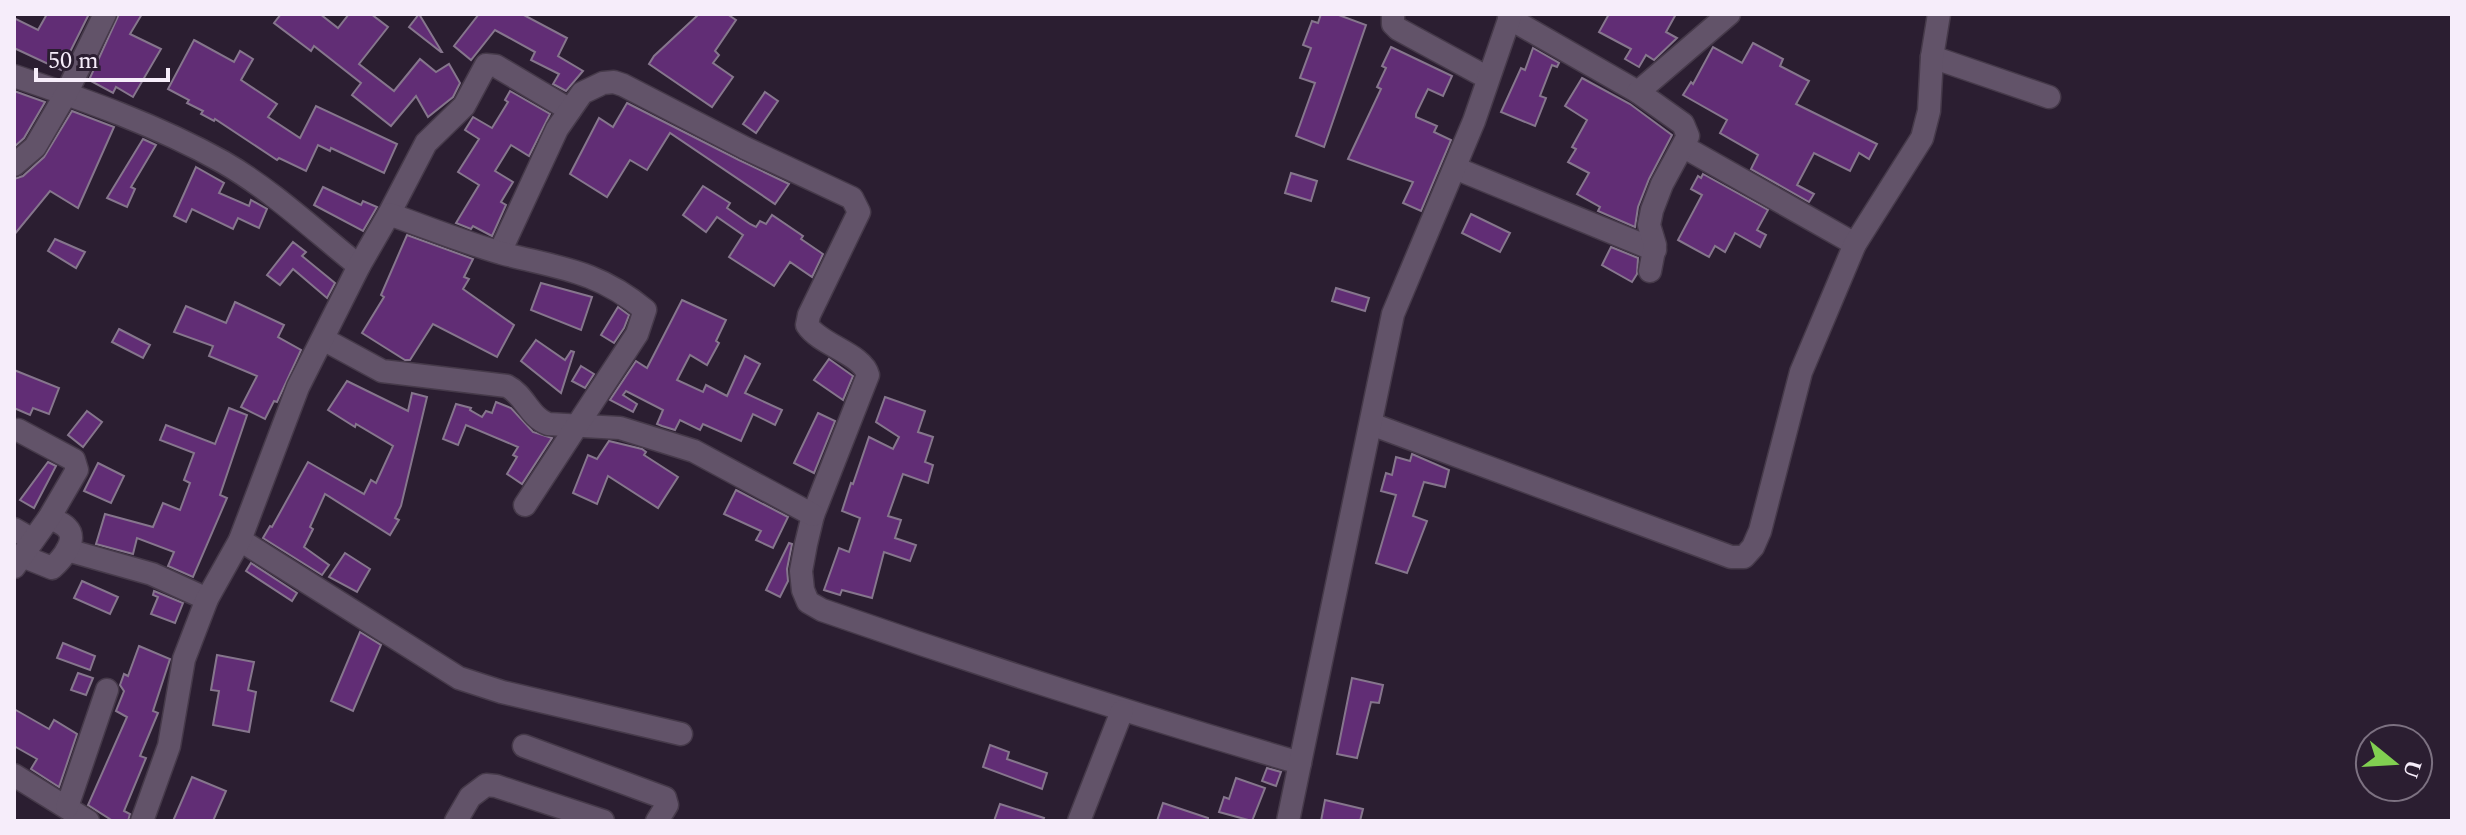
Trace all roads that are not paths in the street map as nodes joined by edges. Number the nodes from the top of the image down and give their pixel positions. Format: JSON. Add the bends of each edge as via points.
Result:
{"nodes":[{"id":1,"x":105,"y":14,"type":"edge"},
{"id":2,"x":1393,"y":14,"type":"edge"},
{"id":3,"x":1729,"y":14,"type":"edge"},
{"id":4,"x":1939,"y":14,"type":"edge"},
{"id":5,"x":1510,"y":16,"type":"edge"},
{"id":6,"x":1932,"y":57,"type":"junction"},
{"id":7,"x":14,"y":76,"type":"edge"},
{"id":8,"x":1488,"y":78,"type":"junction"},
{"id":9,"x":1638,"y":92,"type":"junction"},
{"id":10,"x":66,"y":94,"type":"junction"},
{"id":11,"x":2049,"y":97,"type":"dead end"},
{"id":12,"x":570,"y":110,"type":"junction"},
{"id":13,"x":1684,"y":147,"type":"junction"},
{"id":14,"x":14,"y":165,"type":"edge"},
{"id":15,"x":1455,"y":168,"type":"junction"},
{"id":16,"x":389,"y":214,"type":"junction"},
{"id":17,"x":1855,"y":244,"type":"junction"},
{"id":18,"x":500,"y":252,"type":"junction"},
{"id":19,"x":359,"y":266,"type":"junction"},
{"id":20,"x":323,"y":339,"type":"junction"},
{"id":21,"x":1371,"y":424,"type":"junction"},
{"id":22,"x":580,"y":425,"type":"junction"},
{"id":23,"x":15,"y":433,"type":"edge"},
{"id":24,"x":525,"y":505,"type":"dead end"},
{"id":25,"x":813,"y":515,"type":"junction"},
{"id":26,"x":49,"y":518,"type":"junction"},
{"id":27,"x":240,"y":540,"type":"junction"},
{"id":28,"x":21,"y":548,"type":"edge"},
{"id":29,"x":67,"y":550,"type":"junction"},
{"id":30,"x":207,"y":599,"type":"junction"},
{"id":31,"x":107,"y":690,"type":"dead end"},
{"id":32,"x":1122,"y":711,"type":"junction"},
{"id":33,"x":681,"y":734,"type":"dead end"},
{"id":34,"x":524,"y":746,"type":"dead end"},
{"id":35,"x":1300,"y":763,"type":"junction"},
{"id":36,"x":14,"y":775,"type":"edge"},
{"id":37,"x":67,"y":807,"type":"junction"},
{"id":38,"x":554,"y":814,"type":"edge"},
{"id":39,"x":88,"y":821,"type":"edge"},
{"id":40,"x":142,"y":821,"type":"edge"},
{"id":41,"x":456,"y":821,"type":"edge"},
{"id":42,"x":603,"y":821,"type":"edge"},
{"id":43,"x":657,"y":821,"type":"edge"},
{"id":44,"x":1079,"y":821,"type":"edge"},
{"id":45,"x":1288,"y":821,"type":"edge"}],
"edges":[{"from":1,"to":10,"type":"street"},
{"from":2,"to":8,"type":"street","via":[[1398,29]]},
{"from":3,"to":9,"type":"street"},
{"from":4,"to":6,"type":"street"},
{"from":5,"to":8,"type":"street"},
{"from":5,"to":9,"type":"street"},
{"from":6,"to":11,"type":"street"},
{"from":6,"to":17,"type":"street","via":[[1922,138]]},
{"from":7,"to":10,"type":"street"},
{"from":8,"to":15,"type":"street"},
{"from":9,"to":13,"type":"street","via":[[1683,124],[1688,136]]},
{"from":10,"to":14,"type":"street","via":[[35,147]]},
{"from":10,"to":19,"type":"street","via":[[222,162]]},
{"from":12,"to":16,"type":"street","via":[[486,65],[464,106],[426,143]]},
{"from":12,"to":18,"type":"street"},
{"from":12,"to":25,"type":"street","via":[[582,93],[614,82],[855,201],[857,218],[807,325],[864,365],[868,375]]},
{"from":13,"to":15,"type":"street","via":[[1652,210],[1653,260]]},
{"from":13,"to":17,"type":"street"},
{"from":15,"to":21,"type":"street","via":[[1393,314]]},
{"from":16,"to":18,"type":"street"},
{"from":16,"to":19,"type":"street"},
{"from":17,"to":21,"type":"street","via":[[1801,372],[1760,531],[1744,557],[1731,557]]},
{"from":18,"to":22,"type":"street","via":[[593,276],[645,310],[637,334]]},
{"from":19,"to":20,"type":"street"},
{"from":20,"to":22,"type":"street","via":[[382,371],[507,386],[520,393],[537,419]]},
{"from":20,"to":27,"type":"street","via":[[298,387]]},
{"from":21,"to":35,"type":"street"},
{"from":22,"to":24,"type":"street"},
{"from":22,"to":25,"type":"street","via":[[620,428],[694,451]]},
{"from":23,"to":26,"type":"street","via":[[76,462],[77,474]]},
{"from":25,"to":32,"type":"street","via":[[801,571],[804,595],[815,606]]},
{"from":26,"to":28,"type":"street"},
{"from":26,"to":29,"type":"street","via":[[70,532]]},
{"from":27,"to":30,"type":"street"},
{"from":27,"to":33,"type":"street","via":[[459,678]]},
{"from":28,"to":29,"type":"street","via":[[52,568]]},
{"from":29,"to":30,"type":"street","via":[[152,574]]},
{"from":30,"to":40,"type":"street","via":[[184,659],[169,746]]},
{"from":31,"to":37,"type":"street"},
{"from":32,"to":35,"type":"street"},
{"from":32,"to":44,"type":"street"},
{"from":34,"to":43,"type":"street","via":[[661,795],[667,805]]},
{"from":35,"to":45,"type":"street"},
{"from":36,"to":37,"type":"street"},
{"from":37,"to":39,"type":"street"},
{"from":38,"to":41,"type":"street","via":[[486,785],[470,797]]},
{"from":38,"to":42,"type":"street"}]}
